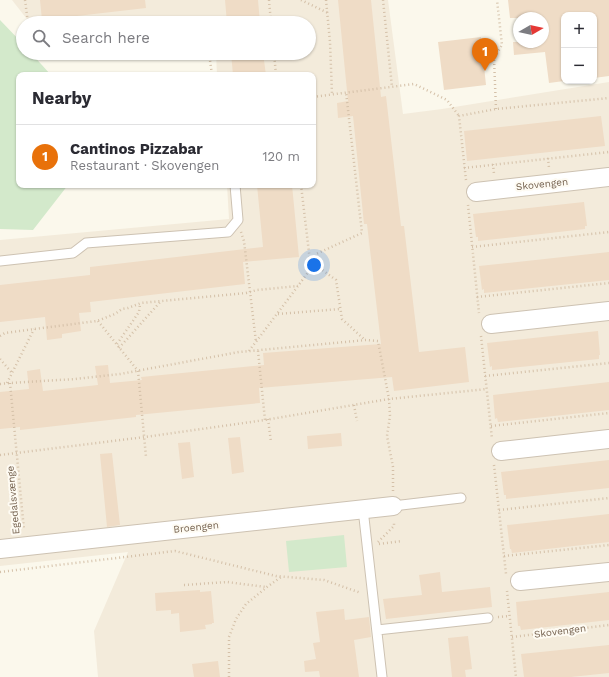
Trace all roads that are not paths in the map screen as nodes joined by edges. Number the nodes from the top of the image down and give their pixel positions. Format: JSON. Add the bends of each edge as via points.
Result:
{"nodes":[{"id":1,"x":609,"y":177,"type":"edge"},
{"id":2,"x":235,"y":188,"type":"edge"},
{"id":3,"x":476,"y":192,"type":"dead end"},
{"id":4,"x":0,"y":261,"type":"edge"},
{"id":5,"x":609,"y":311,"type":"edge"},
{"id":6,"x":491,"y":324,"type":"dead end"},
{"id":7,"x":609,"y":439,"type":"edge"},
{"id":8,"x":501,"y":451,"type":"dead end"},
{"id":9,"x":461,"y":498,"type":"dead end"},
{"id":10,"x":392,"y":506,"type":"joint"},
{"id":11,"x":363,"y":509,"type":"junction"},
{"id":12,"x":0,"y":549,"type":"edge"},
{"id":13,"x":609,"y":572,"type":"edge"},
{"id":14,"x":520,"y":581,"type":"dead end"},
{"id":15,"x":488,"y":618,"type":"dead end"},
{"id":16,"x":377,"y":630,"type":"junction"},
{"id":17,"x":382,"y":677,"type":"edge"}],
"edges":[{"from":1,"to":3,"type":"street","name":"Skovengen"},
{"from":2,"to":4,"type":"lane","via":[[238,220],[228,232],[86,243],[73,253]]},
{"from":5,"to":6,"type":"street"},
{"from":7,"to":8,"type":"street"},
{"from":9,"to":10,"type":"lane"},
{"from":10,"to":11,"type":"street","name":"Broengen"},
{"from":11,"to":12,"type":"street","name":"Broengen"},
{"from":11,"to":16,"type":"lane"},
{"from":13,"to":14,"type":"street"},
{"from":15,"to":16,"type":"lane"},
{"from":16,"to":17,"type":"lane"}]}
